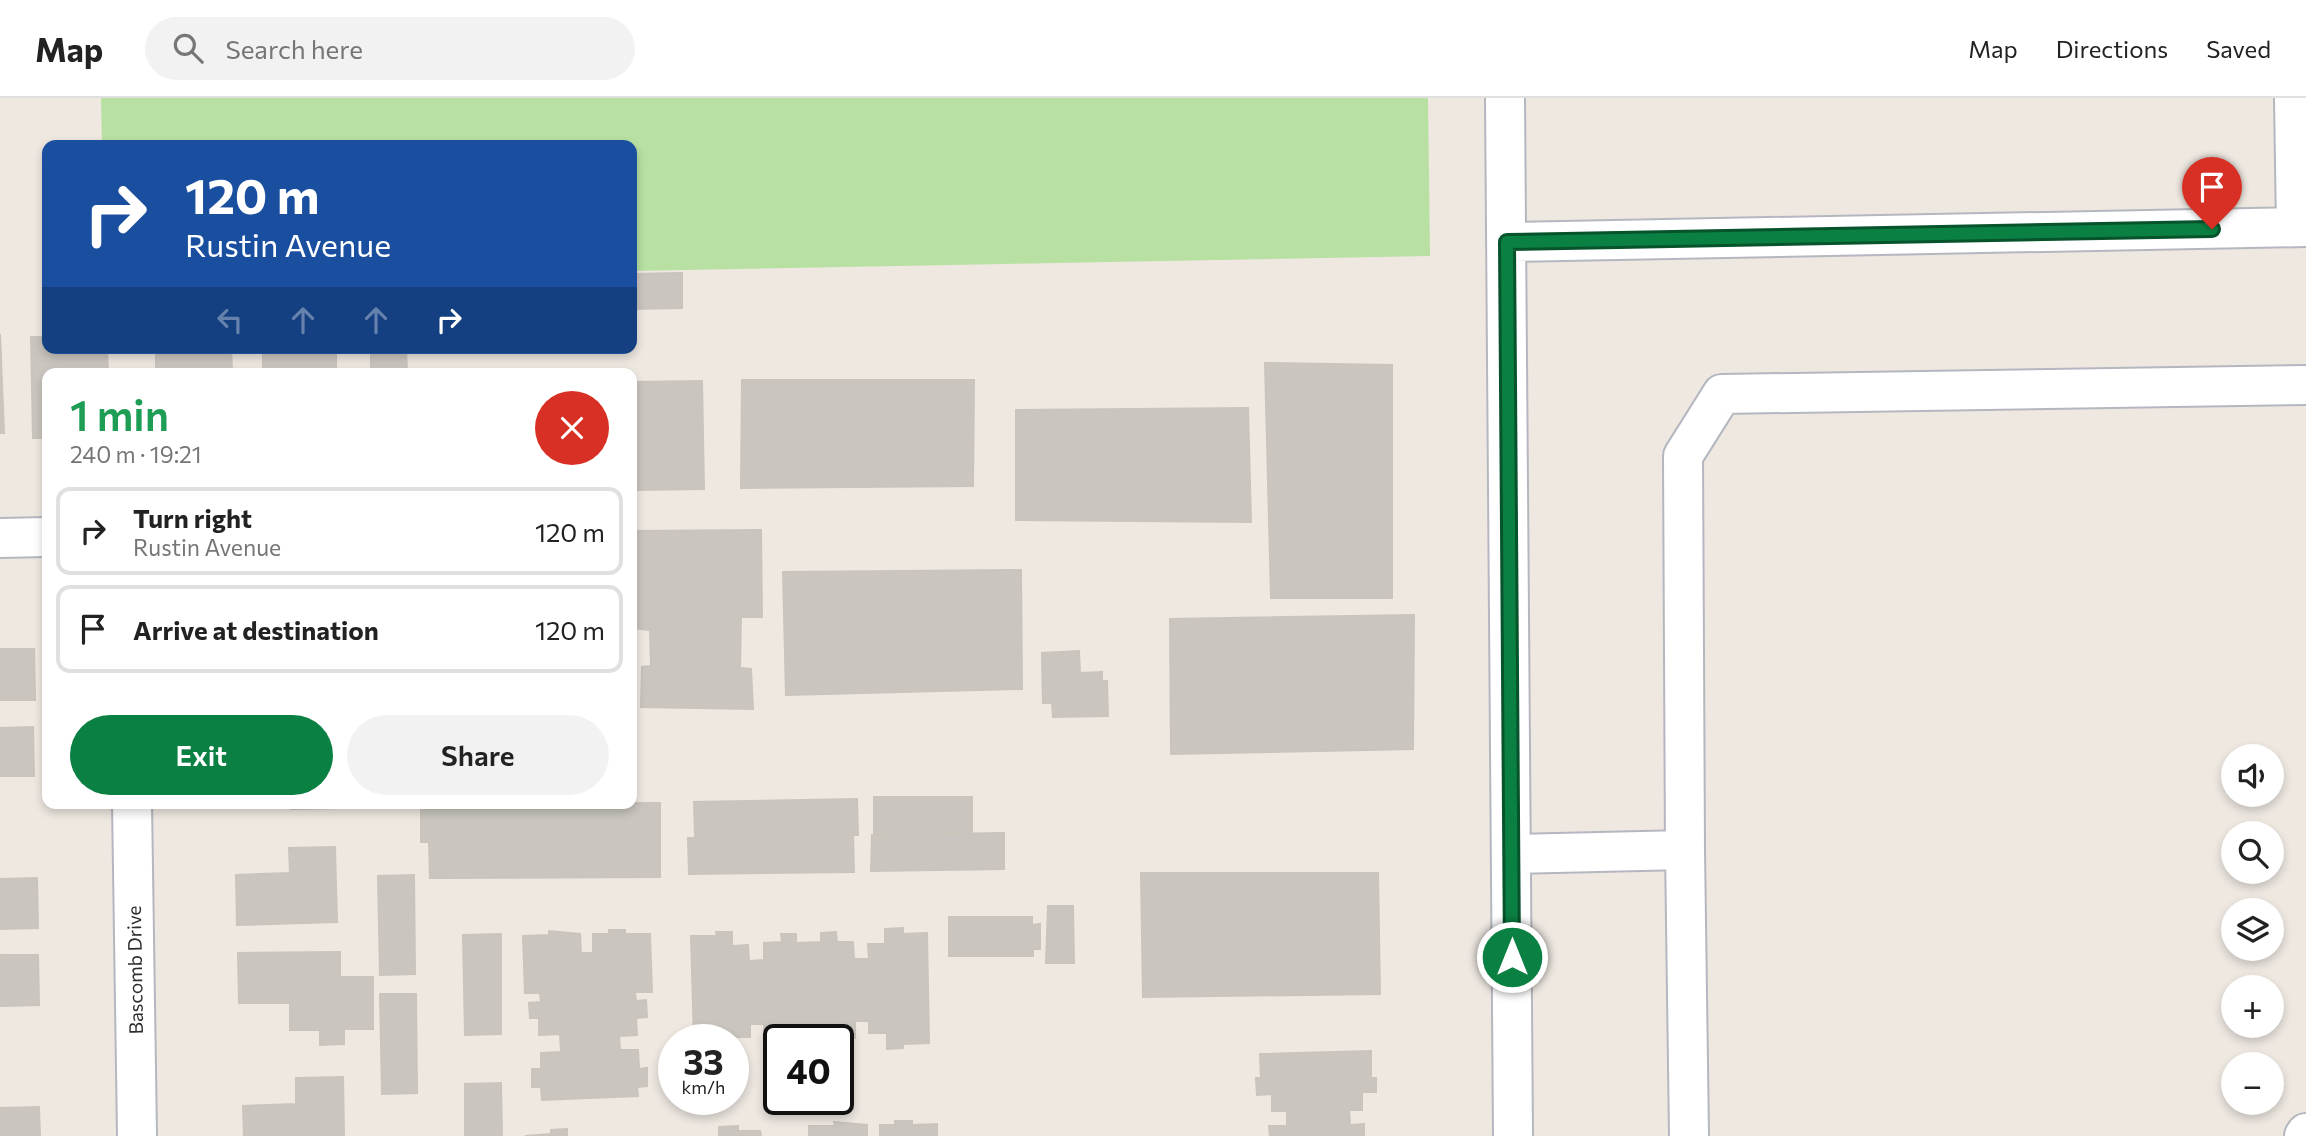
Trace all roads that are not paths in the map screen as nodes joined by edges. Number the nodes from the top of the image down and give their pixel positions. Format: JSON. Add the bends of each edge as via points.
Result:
{"nodes":[{"id":1,"x":1505,"y":98,"type":"edge"},
{"id":2,"x":2294,"y":98,"type":"edge"},
{"id":3,"x":2301,"y":227,"type":"edge"},
{"id":4,"x":1507,"y":242,"type":"junction"},
{"id":5,"x":2306,"y":385,"type":"edge"},
{"id":6,"x":42,"y":537,"type":"edge"},
{"id":7,"x":0,"y":538,"type":"edge"},
{"id":8,"x":132,"y":809,"type":"edge"},
{"id":9,"x":1685,"y":850,"type":"junction"},
{"id":10,"x":1511,"y":854,"type":"junction"},
{"id":11,"x":137,"y":1136,"type":"edge"},
{"id":12,"x":1514,"y":1136,"type":"edge"},
{"id":13,"x":1689,"y":1136,"type":"edge"}],
"edges":[{"from":1,"to":4,"type":"street"},
{"from":2,"to":3,"type":"street"},
{"from":3,"to":4,"type":"street"},
{"from":4,"to":10,"type":"street"},
{"from":5,"to":9,"type":"street","via":[[1722,394],[1683,456]]},
{"from":6,"to":7,"type":"street"},
{"from":8,"to":11,"type":"street","name":"Bascomb Drive"},
{"from":9,"to":10,"type":"street"},
{"from":9,"to":13,"type":"street"},
{"from":10,"to":12,"type":"street"}]}
